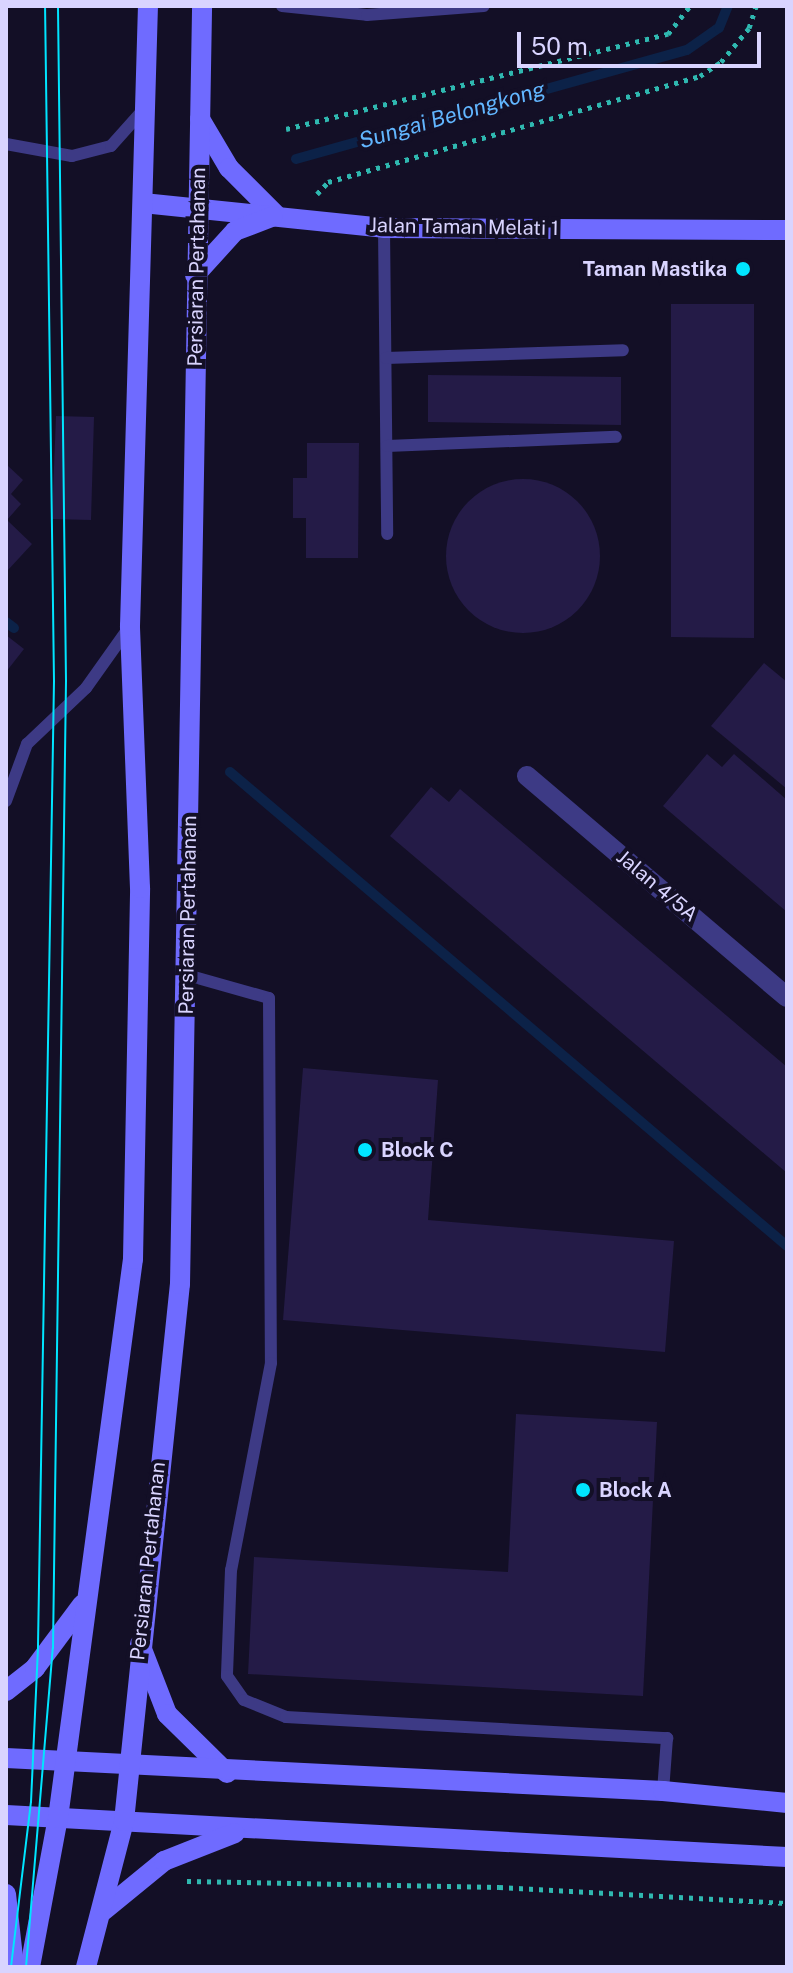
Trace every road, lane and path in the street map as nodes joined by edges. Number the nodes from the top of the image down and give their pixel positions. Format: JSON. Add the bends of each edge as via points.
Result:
{"nodes":[{"id":1,"x":148,"y":6,"type":"edge"},
{"id":2,"x":202,"y":6,"type":"edge"},
{"id":3,"x":283,"y":6,"type":"edge"},
{"id":4,"x":484,"y":6,"type":"edge"},
{"id":5,"x":690,"y":6,"type":"edge"},
{"id":6,"x":756,"y":6,"type":"edge"},
{"id":7,"x":442,"y":8,"type":"edge"},
{"id":8,"x":367,"y":11,"type":"edge"},
{"id":9,"x":147,"y":105,"type":"junction"},
{"id":10,"x":199,"y":118,"type":"junction"},
{"id":11,"x":286,"y":129,"type":"dead end"},
{"id":12,"x":6,"y":144,"type":"edge"},
{"id":13,"x":317,"y":194,"type":"dead end"},
{"id":14,"x":143,"y":203,"type":"junction"},
{"id":15,"x":197,"y":206,"type":"junction"},
{"id":16,"x":276,"y":215,"type":"junction"},
{"id":17,"x":384,"y":228,"type":"junction"},
{"id":18,"x":787,"y":230,"type":"edge"},
{"id":19,"x":195,"y":275,"type":"junction"},
{"id":20,"x":623,"y":350,"type":"dead end"},
{"id":21,"x":386,"y":358,"type":"junction"},
{"id":22,"x":616,"y":437,"type":"dead end"},
{"id":23,"x":387,"y":446,"type":"junction"},
{"id":24,"x":387,"y":534,"type":"dead end"},
{"id":25,"x":130,"y":626,"type":"junction"},
{"id":26,"x":527,"y":776,"type":"dead end"},
{"id":27,"x":6,"y":801,"type":"edge"},
{"id":28,"x":187,"y":975,"type":"junction"},
{"id":29,"x":787,"y":997,"type":"edge"},
{"id":30,"x":84,"y":1601,"type":"junction"},
{"id":31,"x":139,"y":1640,"type":"junction"},
{"id":32,"x":6,"y":1691,"type":"edge"},
{"id":33,"x":6,"y":1758,"type":"edge"},
{"id":34,"x":62,"y":1762,"type":"junction"},
{"id":35,"x":127,"y":1766,"type":"junction"},
{"id":36,"x":227,"y":1773,"type":"junction"},
{"id":37,"x":663,"y":1791,"type":"junction"},
{"id":38,"x":787,"y":1803,"type":"edge"},
{"id":39,"x":6,"y":1815,"type":"edge"},
{"id":40,"x":58,"y":1818,"type":"junction"},
{"id":41,"x":124,"y":1821,"type":"junction"},
{"id":42,"x":239,"y":1831,"type":"junction"},
{"id":43,"x":787,"y":1857,"type":"edge"},
{"id":44,"x":174,"y":1881,"type":"dead end"},
{"id":45,"x":6,"y":1894,"type":"edge"},
{"id":46,"x":787,"y":1903,"type":"edge"},
{"id":47,"x":103,"y":1911,"type":"junction"},
{"id":48,"x":14,"y":1967,"type":"edge"},
{"id":49,"x":30,"y":1967,"type":"edge"},
{"id":50,"x":86,"y":1967,"type":"edge"}],
"edges":[{"from":1,"to":9,"type":"main road"},
{"from":2,"to":10,"type":"main road","name":"Persiaran Pertahanan"},
{"from":3,"to":8,"type":"lane"},
{"from":4,"to":7,"type":"lane"},
{"from":5,"to":11,"type":"path","via":[[668,34]]},
{"from":6,"to":13,"type":"path","via":[[749,28],[721,62],[700,76],[328,182]]},
{"from":7,"to":8,"type":"lane"},
{"from":9,"to":12,"type":"lane","via":[[111,146],[72,156]]},
{"from":9,"to":14,"type":"main road"},
{"from":10,"to":15,"type":"main road","name":"Persiaran Pertahanan"},
{"from":10,"to":16,"type":"main road","via":[[229,168]]},
{"from":14,"to":15,"type":"main road","name":"Jalan Taman Melati 1"},
{"from":14,"to":25,"type":"main road"},
{"from":15,"to":16,"type":"main road","name":"Jalan Taman Melati 1"},
{"from":15,"to":19,"type":"main road","name":"Persiaran Pertahanan"},
{"from":16,"to":17,"type":"main road","name":"Jalan Taman Melati 1"},
{"from":16,"to":19,"type":"main road","via":[[235,231]]},
{"from":17,"to":18,"type":"main road","name":"Jalan Taman Melati 1"},
{"from":17,"to":21,"type":"lane"},
{"from":19,"to":28,"type":"main road","name":"Persiaran Pertahanan"},
{"from":20,"to":21,"type":"lane"},
{"from":21,"to":23,"type":"lane"},
{"from":22,"to":23,"type":"lane"},
{"from":23,"to":24,"type":"lane"},
{"from":25,"to":27,"type":"lane","via":[[86,688],[27,744]]},
{"from":25,"to":30,"type":"main road","via":[[140,888],[133,1259]]},
{"from":26,"to":29,"type":"street","name":"Jalan 4/5A"},
{"from":28,"to":31,"type":"main road","name":"Persiaran Pertahanan","via":[[180,1284]]},
{"from":28,"to":37,"type":"lane","via":[[269,998],[271,1363],[231,1570],[227,1676],[244,1700],[286,1717],[667,1738]]},
{"from":30,"to":32,"type":"main road","via":[[35,1668]]},
{"from":30,"to":34,"type":"main road"},
{"from":31,"to":35,"type":"main road","name":"Persiaran Pertahanan"},
{"from":31,"to":36,"type":"main road","via":[[167,1714]]},
{"from":33,"to":34,"type":"main road"},
{"from":34,"to":35,"type":"main road"},
{"from":34,"to":40,"type":"main road"},
{"from":35,"to":36,"type":"main road"},
{"from":35,"to":41,"type":"main road","name":"Persiaran Pertahanan"},
{"from":36,"to":37,"type":"main road"},
{"from":37,"to":38,"type":"main road"},
{"from":39,"to":40,"type":"main road"},
{"from":40,"to":41,"type":"main road"},
{"from":40,"to":49,"type":"main road"},
{"from":41,"to":42,"type":"main road"},
{"from":41,"to":47,"type":"main road","name":"Persiaran Pertahanan"},
{"from":42,"to":43,"type":"main road"},
{"from":42,"to":47,"type":"main road","via":[[164,1861]]},
{"from":44,"to":46,"type":"path","via":[[499,1887]]},
{"from":45,"to":48,"type":"main road"},
{"from":47,"to":50,"type":"main road","name":"Persiaran Pertahanan"}]}
